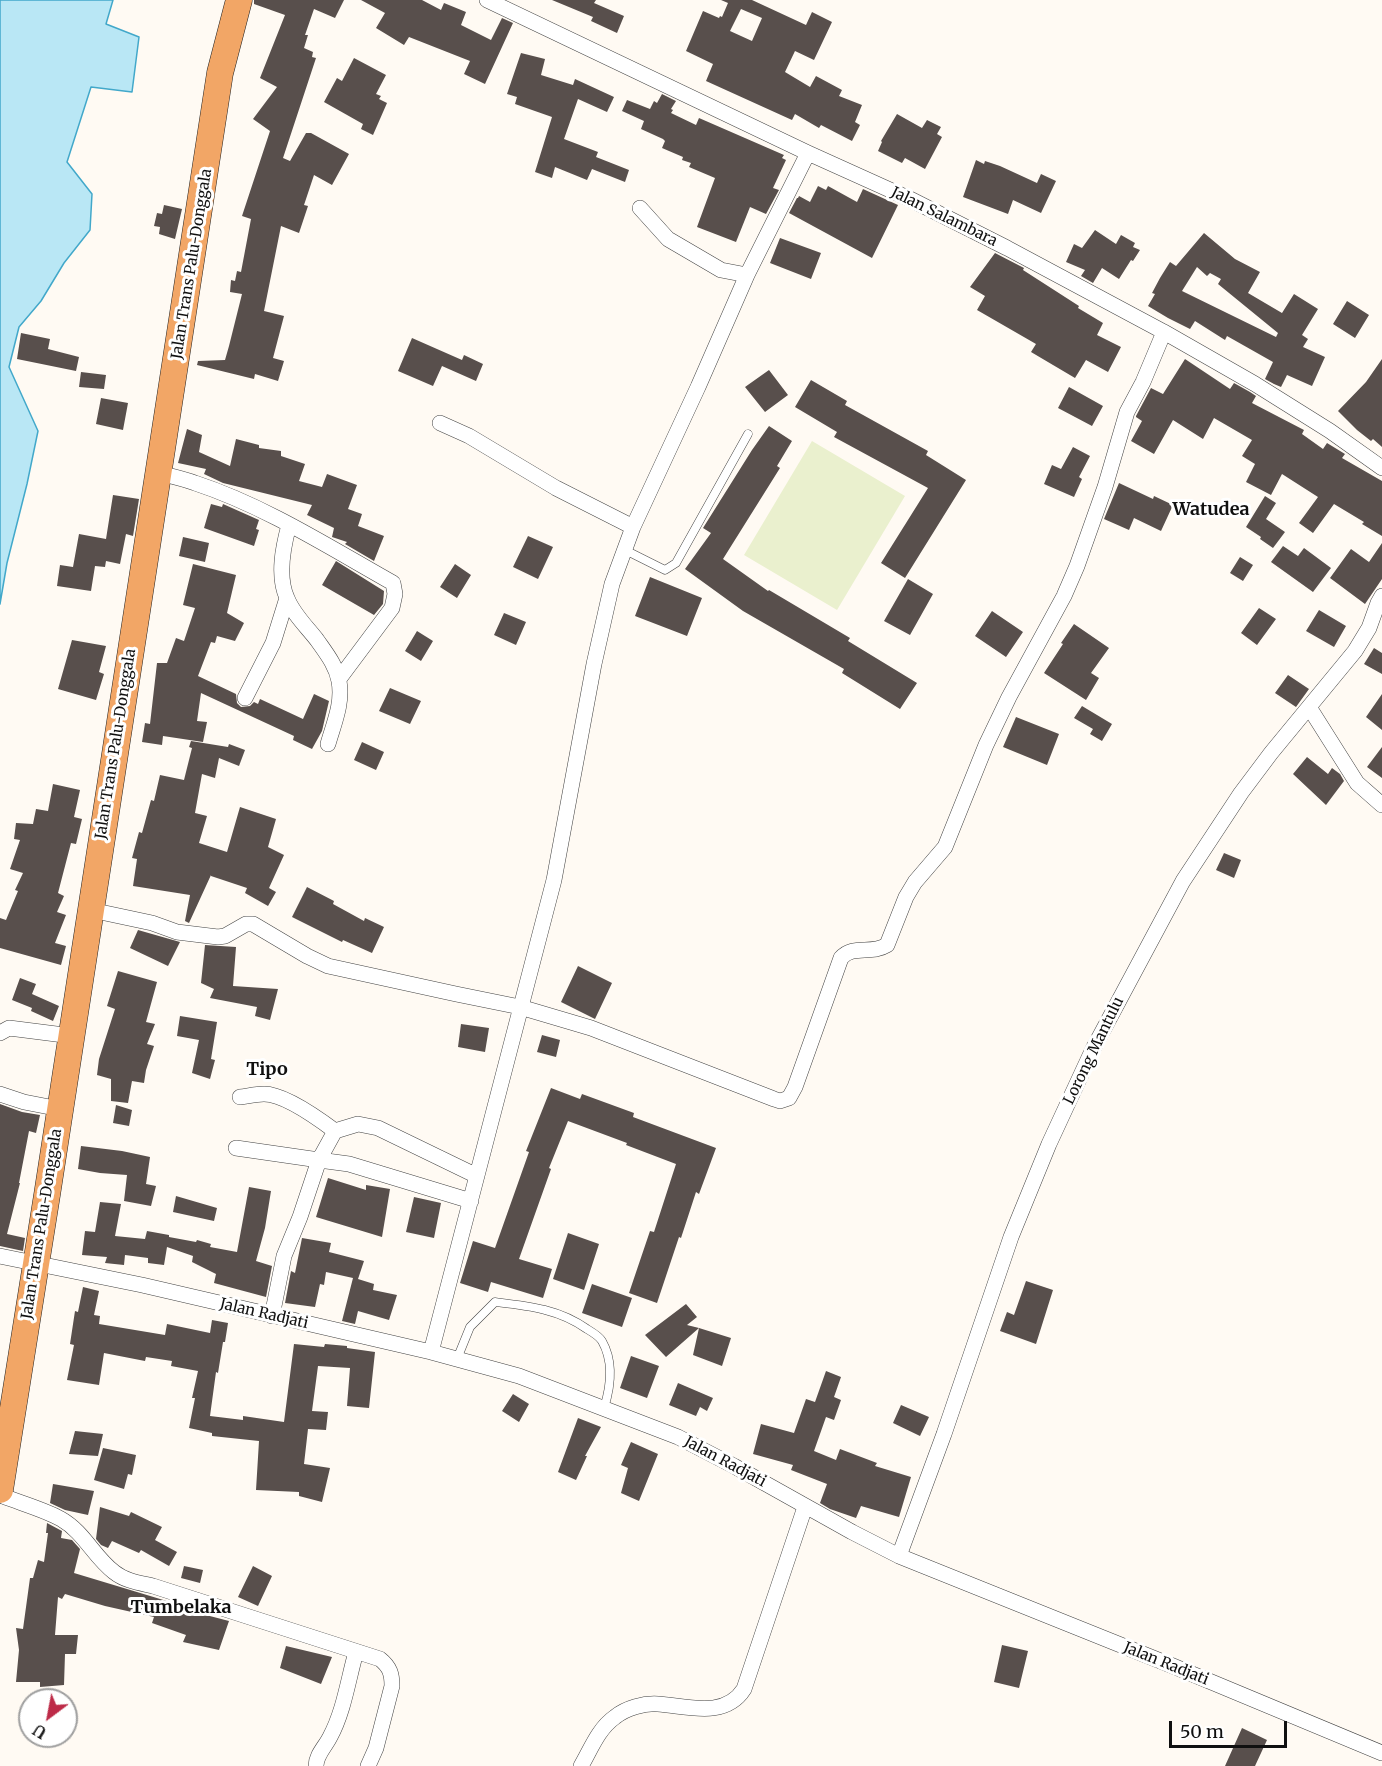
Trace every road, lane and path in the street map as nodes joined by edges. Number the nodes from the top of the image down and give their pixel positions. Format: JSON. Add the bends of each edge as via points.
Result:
{"nodes":[{"id":1,"x":239,"y":0,"type":"edge"},
{"id":2,"x":487,"y":0,"type":"edge"},
{"id":3,"x":808,"y":153,"type":"junction"},
{"id":4,"x":640,"y":208,"type":"dead end"},
{"id":5,"x":747,"y":275,"type":"junction"},
{"id":6,"x":1164,"y":332,"type":"junction"},
{"id":7,"x":440,"y":423,"type":"dead end"},
{"id":8,"x":748,"y":434,"type":"dead end"},
{"id":9,"x":1382,"y":468,"type":"edge"},
{"id":10,"x":159,"y":473,"type":"junction"},
{"id":11,"x":289,"y":525,"type":"junction"},
{"id":12,"x":633,"y":527,"type":"junction"},
{"id":13,"x":625,"y":550,"type":"junction"},
{"id":14,"x":1382,"y":596,"type":"edge"},
{"id":15,"x":287,"y":598,"type":"junction"},
{"id":16,"x":339,"y":679,"type":"junction"},
{"id":17,"x":245,"y":698,"type":"dead end"},
{"id":18,"x":1309,"y":707,"type":"junction"},
{"id":19,"x":328,"y":744,"type":"dead end"},
{"id":20,"x":1382,"y":805,"type":"edge"},
{"id":21,"x":91,"y":909,"type":"junction"},
{"id":22,"x":520,"y":1007,"type":"junction"},
{"id":23,"x":0,"y":1033,"type":"edge"},
{"id":24,"x":72,"y":1036,"type":"junction"},
{"id":25,"x":0,"y":1094,"type":"edge"},
{"id":26,"x":240,"y":1097,"type":"dead end"},
{"id":27,"x":60,"y":1109,"type":"junction"},
{"id":28,"x":335,"y":1131,"type":"junction"},
{"id":29,"x":236,"y":1148,"type":"dead end"},
{"id":30,"x":319,"y":1160,"type":"junction"},
{"id":31,"x":477,"y":1176,"type":"junction"},
{"id":32,"x":471,"y":1201,"type":"junction"},
{"id":33,"x":0,"y":1256,"type":"edge"},
{"id":34,"x":36,"y":1263,"type":"junction"},
{"id":35,"x":272,"y":1316,"type":"junction"},
{"id":36,"x":431,"y":1352,"type":"junction"},
{"id":37,"x":457,"y":1359,"type":"junction"},
{"id":38,"x":604,"y":1408,"type":"junction"},
{"id":39,"x":0,"y":1490,"type":"edge"},
{"id":40,"x":0,"y":1495,"type":"edge"},
{"id":41,"x":805,"y":1507,"type":"junction"},
{"id":42,"x":900,"y":1556,"type":"junction"},
{"id":43,"x":356,"y":1652,"type":"junction"},
{"id":44,"x":1382,"y":1753,"type":"edge"},
{"id":45,"x":316,"y":1766,"type":"edge"},
{"id":46,"x":368,"y":1766,"type":"edge"},
{"id":47,"x":581,"y":1766,"type":"edge"}],
"edges":[{"from":1,"to":10,"type":"highway","name":"Jalan Trans Palu-Donggala","via":[[220,73]]},
{"from":2,"to":3,"type":"street","name":"Jalan Salambara"},
{"from":3,"to":5,"type":"street"},
{"from":3,"to":6,"type":"street","name":"Jalan Salambara","via":[[1007,248]]},
{"from":4,"to":5,"type":"street","via":[[668,239],[721,270]]},
{"from":5,"to":12,"type":"street"},
{"from":6,"to":9,"type":"street","name":"Jalan Salambara","via":[[1265,390]]},
{"from":6,"to":22,"type":"street","via":[[1127,412],[1077,566],[986,745],[945,847],[906,897],[887,945],[875,951],[846,952],[841,958],[789,1098],[774,1100],[591,1028]]},
{"from":7,"to":12,"type":"street"},
{"from":8,"to":13,"type":"lane","via":[[676,563],[665,570]]},
{"from":10,"to":11,"type":"street","via":[[195,483]]},
{"from":10,"to":21,"type":"highway","name":"Jalan Trans Palu-Donggala"},
{"from":11,"to":15,"type":"street","via":[[283,565]]},
{"from":11,"to":16,"type":"street","via":[[394,586],[392,609]]},
{"from":12,"to":13,"type":"street"},
{"from":13,"to":22,"type":"street","via":[[612,584],[559,856]]},
{"from":14,"to":18,"type":"street","name":"Lorong Mantulu","via":[[1355,651]]},
{"from":15,"to":16,"type":"street","via":[[334,665]]},
{"from":15,"to":17,"type":"street","via":[[273,642]]},
{"from":16,"to":19,"type":"street","via":[[339,707]]},
{"from":18,"to":20,"type":"street","via":[[1357,783]]},
{"from":18,"to":42,"type":"street","name":"Lorong Mantulu","via":[[1241,794],[1183,881],[1093,1049],[1011,1237]]},
{"from":21,"to":22,"type":"street","via":[[177,932],[218,937],[253,924],[328,966]]},
{"from":21,"to":24,"type":"highway","name":"Jalan Trans Palu-Donggala"},
{"from":22,"to":31,"type":"street"},
{"from":23,"to":24,"type":"street","via":[[9,1028]]},
{"from":24,"to":27,"type":"highway","name":"Jalan Trans Palu-Donggala"},
{"from":25,"to":27,"type":"street"},
{"from":26,"to":28,"type":"street","via":[[275,1097],[310,1113]]},
{"from":27,"to":34,"type":"highway","name":"Jalan Trans Palu-Donggala"},
{"from":28,"to":30,"type":"street"},
{"from":28,"to":31,"type":"street","via":[[358,1124],[378,1128]]},
{"from":29,"to":30,"type":"street"},
{"from":30,"to":32,"type":"street","via":[[349,1164]]},
{"from":30,"to":35,"type":"street","via":[[284,1256]]},
{"from":31,"to":32,"type":"street"},
{"from":32,"to":36,"type":"street"},
{"from":33,"to":34,"type":"street","name":"Jalan Radjati"},
{"from":34,"to":35,"type":"street","name":"Jalan Radjati"},
{"from":34,"to":39,"type":"highway","name":"Jalan Trans Palu-Donggala"},
{"from":35,"to":36,"type":"street","name":"Jalan Radjati"},
{"from":36,"to":37,"type":"street","name":"Jalan Radjati"},
{"from":37,"to":38,"type":"street","name":"Jalan Radjati","via":[[519,1376]]},
{"from":37,"to":38,"type":"lane","via":[[470,1327],[495,1302],[540,1308],[575,1321],[601,1339],[609,1360],[610,1387]]},
{"from":38,"to":41,"type":"street","name":"Jalan Radjati","via":[[678,1437]]},
{"from":40,"to":43,"type":"street","via":[[62,1519],[115,1573],[129,1581]]},
{"from":41,"to":42,"type":"street","name":"Jalan Radjati"},
{"from":41,"to":47,"type":"street","via":[[744,1689],[737,1699],[695,1710],[642,1705],[616,1715],[602,1730]]},
{"from":42,"to":44,"type":"street","name":"Jalan Radjati"},
{"from":43,"to":45,"type":"street","via":[[341,1708]]},
{"from":43,"to":46,"type":"street","via":[[380,1659],[392,1676],[376,1748]]}]}
